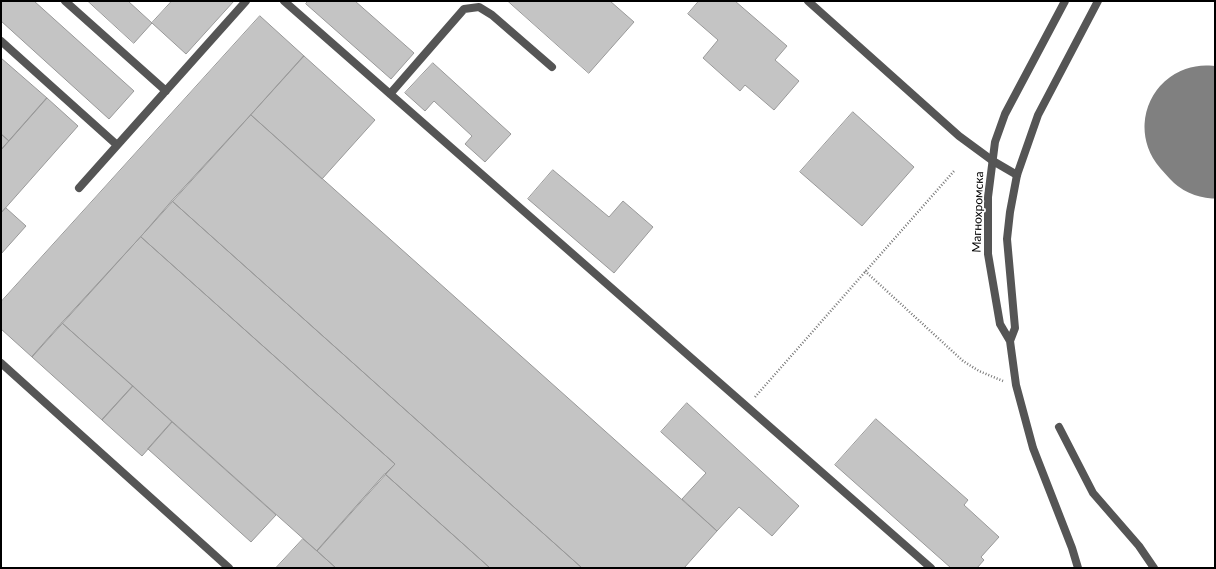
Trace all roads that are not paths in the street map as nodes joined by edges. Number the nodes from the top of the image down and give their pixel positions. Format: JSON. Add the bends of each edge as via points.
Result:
{"nodes":[{"id":1,"x":65,"y":1,"type":"edge"},
{"id":2,"x":246,"y":1,"type":"edge"},
{"id":3,"x":284,"y":1,"type":"edge"},
{"id":4,"x":808,"y":1,"type":"edge"},
{"id":5,"x":1065,"y":1,"type":"edge"},
{"id":6,"x":1098,"y":1,"type":"edge"},
{"id":7,"x":1,"y":41,"type":"edge"},
{"id":8,"x":552,"y":67,"type":"dead end"},
{"id":9,"x":166,"y":90,"type":"junction"},
{"id":10,"x":390,"y":94,"type":"junction"},
{"id":11,"x":117,"y":145,"type":"junction"},
{"id":12,"x":993,"y":161,"type":"junction"},
{"id":13,"x":1017,"y":175,"type":"junction"},
{"id":14,"x":78,"y":188,"type":"dead end"},
{"id":15,"x":1010,"y":341,"type":"junction"},
{"id":16,"x":1,"y":363,"type":"edge"},
{"id":17,"x":1059,"y":427,"type":"dead end"},
{"id":18,"x":229,"y":568,"type":"edge"},
{"id":19,"x":931,"y":568,"type":"edge"},
{"id":20,"x":1078,"y":568,"type":"edge"},
{"id":21,"x":1154,"y":568,"type":"edge"}],
"edges":[{"from":1,"to":9,"type":"street"},
{"from":2,"to":9,"type":"street"},
{"from":3,"to":10,"type":"street"},
{"from":4,"to":12,"type":"street","via":[[959,136]]},
{"from":5,"to":12,"type":"street","name":"Магнохромска","via":[[1006,114],[995,142]]},
{"from":6,"to":13,"type":"street","name":"Магнохромска","via":[[1038,114]]},
{"from":7,"to":11,"type":"street"},
{"from":8,"to":10,"type":"street","via":[[492,15],[479,7],[464,9]]},
{"from":9,"to":11,"type":"street"},
{"from":10,"to":19,"type":"street"},
{"from":11,"to":14,"type":"street"},
{"from":12,"to":13,"type":"street"},
{"from":12,"to":15,"type":"street","name":"Магнохромска","via":[[988,197],[988,254],[1000,324]]},
{"from":13,"to":15,"type":"street","name":"Магнохромска","via":[[1007,239],[1015,328]]},
{"from":15,"to":20,"type":"street","name":"Магнохромска","via":[[1016,385],[1033,448]]},
{"from":16,"to":18,"type":"street"},
{"from":17,"to":21,"type":"street","via":[[1093,493],[1139,546]]}]}
